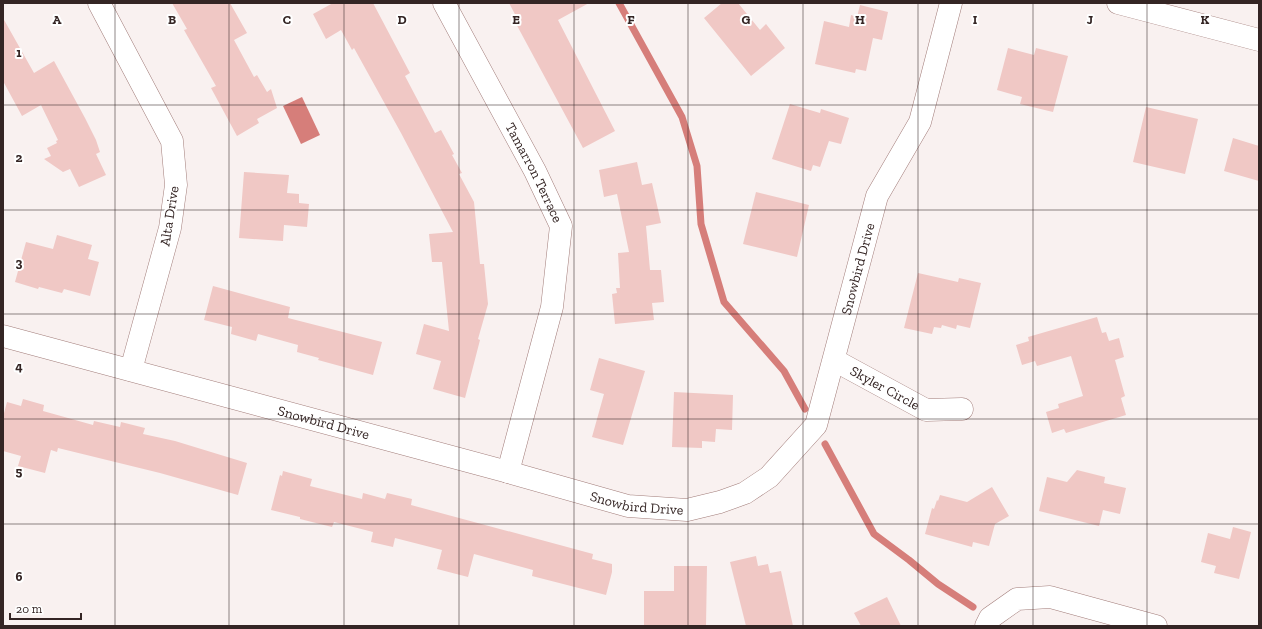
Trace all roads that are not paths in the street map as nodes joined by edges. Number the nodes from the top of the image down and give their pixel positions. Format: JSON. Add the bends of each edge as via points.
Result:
{"nodes":[{"id":1,"x":99,"y":3,"type":"edge"},
{"id":2,"x":444,"y":3,"type":"edge"},
{"id":3,"x":951,"y":3,"type":"edge"},
{"id":4,"x":1118,"y":3,"type":"edge"},
{"id":5,"x":1259,"y":40,"type":"edge"},
{"id":6,"x":3,"y":336,"type":"edge"},
{"id":7,"x":834,"y":360,"type":"junction"},
{"id":8,"x":131,"y":370,"type":"junction"},
{"id":9,"x":962,"y":409,"type":"dead end"},
{"id":10,"x":508,"y":472,"type":"junction"},
{"id":11,"x":986,"y":626,"type":"edge"},
{"id":12,"x":1156,"y":626,"type":"edge"}],
"edges":[{"from":1,"to":8,"type":"street","name":"Alta Drive","via":[[172,141],[176,185],[170,228]]},
{"from":2,"to":10,"type":"street","name":"Tamarron Terrace","via":[[535,171],[561,226],[552,307]]},
{"from":3,"to":7,"type":"street","name":"Snowbird Drive","via":[[920,122],[877,196]]},
{"from":4,"to":5,"type":"street"},
{"from":6,"to":8,"type":"street","name":"Snowbird Drive"},
{"from":7,"to":9,"type":"street","name":"Skyler Circle","via":[[926,410]]},
{"from":7,"to":10,"type":"street","name":"Snowbird Drive","via":[[816,425],[769,477],[745,493],[726,500],[687,510],[628,506]]},
{"from":8,"to":10,"type":"street","name":"Snowbird Drive"},
{"from":11,"to":12,"type":"street","via":[[990,618],[1017,599],[1050,597]]}]}
